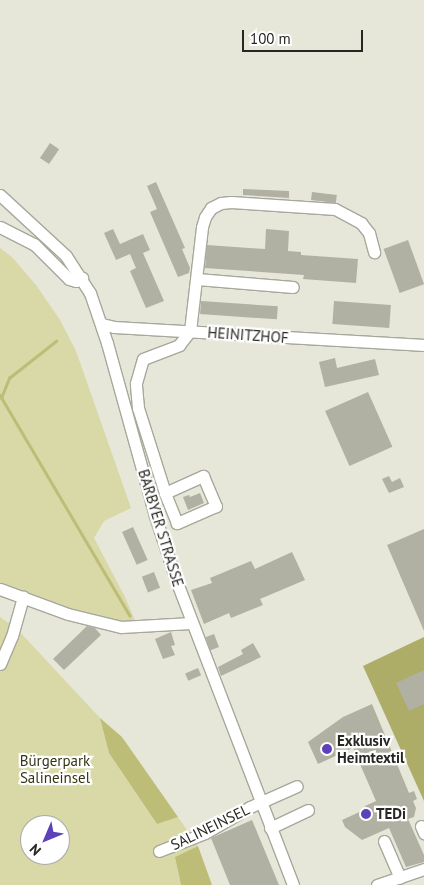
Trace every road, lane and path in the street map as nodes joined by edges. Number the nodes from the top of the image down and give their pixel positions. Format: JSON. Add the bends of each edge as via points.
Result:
{"nodes":[{"id":1,"x":0,"y":195,"type":"edge"},
{"id":2,"x":0,"y":226,"type":"edge"},
{"id":3,"x":374,"y":252,"type":"dead end"},
{"id":4,"x":82,"y":278,"type":"junction"},
{"id":5,"x":197,"y":280,"type":"junction"},
{"id":6,"x":293,"y":287,"type":"dead end"},
{"id":7,"x":102,"y":324,"type":"junction"},
{"id":8,"x":190,"y":331,"type":"junction"},
{"id":9,"x":424,"y":338,"type":"edge"},
{"id":10,"x":395,"y":344,"type":"junction"},
{"id":11,"x":424,"y":346,"type":"edge"},
{"id":12,"x":165,"y":493,"type":"junction"},
{"id":13,"x":0,"y":588,"type":"edge"},
{"id":14,"x":23,"y":597,"type":"junction"},
{"id":15,"x":191,"y":623,"type":"junction"},
{"id":16,"x":0,"y":664,"type":"edge"},
{"id":17,"x":297,"y":786,"type":"dead end"},
{"id":18,"x":260,"y":803,"type":"junction"},
{"id":19,"x":308,"y":810,"type":"dead end"},
{"id":20,"x":270,"y":828,"type":"junction"},
{"id":21,"x":384,"y":841,"type":"dead end"},
{"id":22,"x":159,"y":851,"type":"dead end"},
{"id":23,"x":424,"y":869,"type":"edge"},
{"id":24,"x":400,"y":878,"type":"junction"},
{"id":25,"x":293,"y":885,"type":"edge"},
{"id":26,"x":377,"y":885,"type":"edge"}],
"edges":[{"from":1,"to":4,"type":"street","name":"BARBYER STRASSE","via":[[53,241]]},
{"from":2,"to":4,"type":"street","via":[[34,244],[69,279]]},
{"from":3,"to":5,"type":"street","via":[[369,234],[361,222],[335,209],[221,203],[211,208],[205,217]]},
{"from":4,"to":7,"type":"street","name":"BARBYER STRASSE"},
{"from":5,"to":6,"type":"street"},
{"from":5,"to":8,"type":"street"},
{"from":7,"to":8,"type":"street","name":"HEINITZHOF"},
{"from":7,"to":15,"type":"street","name":"BARBYER STRASSE","via":[[154,513]]},
{"from":8,"to":10,"type":"street","name":"HEINITZHOF"},
{"from":8,"to":12,"type":"street","via":[[179,346],[143,359],[136,383],[138,408]]},
{"from":9,"to":10,"type":"street","name":"HEINITZHOF"},
{"from":10,"to":11,"type":"street","name":"HEINITZHOF"},
{"from":12,"to":12,"type":"street","via":[[177,524],[216,506],[202,476]]},
{"from":13,"to":14,"type":"street"},
{"from":14,"to":15,"type":"street","via":[[68,614],[121,627]]},
{"from":14,"to":16,"type":"street"},
{"from":15,"to":18,"type":"street","name":"BARBYER STRASSE"},
{"from":17,"to":18,"type":"street","name":"SALINEINSEL"},
{"from":18,"to":20,"type":"street","name":"BARBYER STRASSE"},
{"from":18,"to":22,"type":"street","name":"SALINEINSEL","via":[[205,833]]},
{"from":19,"to":20,"type":"street"},
{"from":20,"to":25,"type":"street","name":"BARBYER STRASSE"},
{"from":21,"to":24,"type":"street"},
{"from":23,"to":24,"type":"street"},
{"from":24,"to":26,"type":"street"}]}
